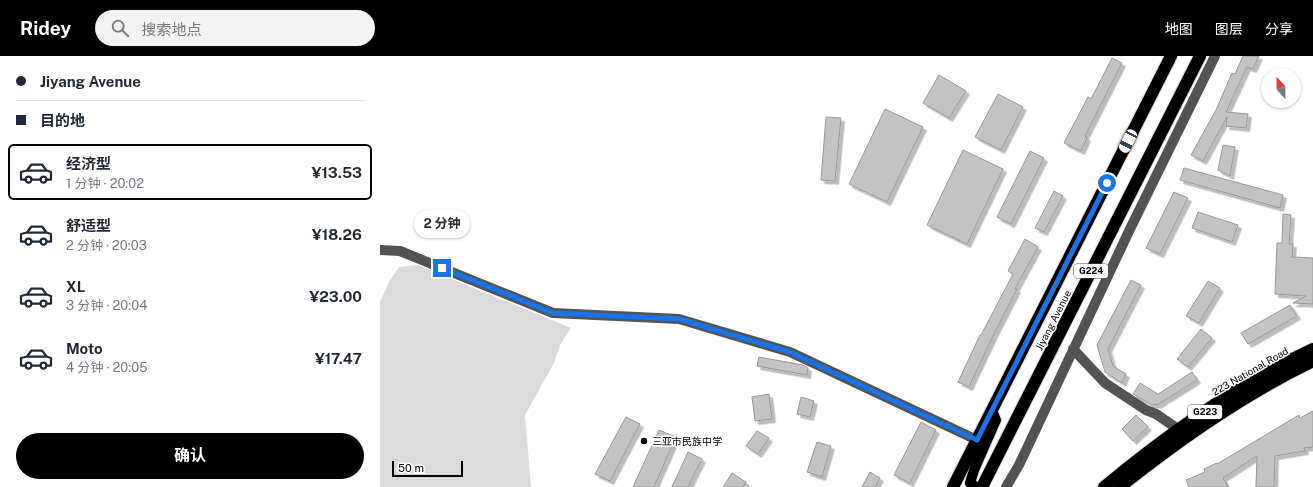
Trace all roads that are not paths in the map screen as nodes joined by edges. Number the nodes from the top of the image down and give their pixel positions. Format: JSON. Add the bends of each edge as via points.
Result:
{"nodes":[{"id":1,"x":1171,"y":56,"type":"edge"},
{"id":2,"x":1200,"y":56,"type":"edge"},
{"id":3,"x":1216,"y":56,"type":"edge"},
{"id":4,"x":380,"y":250,"type":"edge"},
{"id":5,"x":1073,"y":349,"type":"junction"},
{"id":6,"x":1313,"y":349,"type":"edge"},
{"id":7,"x":1313,"y":361,"type":"edge"},
{"id":8,"x":992,"y":410,"type":"junction"},
{"id":9,"x":1178,"y":429,"type":"junction"},
{"id":10,"x":977,"y":440,"type":"junction"},
{"id":11,"x":980,"y":486,"type":"edge"},
{"id":12,"x":953,"y":487,"type":"edge"},
{"id":13,"x":1006,"y":487,"type":"edge"},
{"id":14,"x":1104,"y":487,"type":"edge"},
{"id":15,"x":1120,"y":487,"type":"edge"}],
"edges":[{"from":1,"to":8,"type":"highway","name":"Jiyang Avenue","number":"G224"},
{"from":2,"to":11,"type":"highway","name":"Jiyang Avenue","number":"G224"},
{"from":3,"to":5,"type":"street"},
{"from":4,"to":10,"type":"street","via":[[400,251],[553,313],[679,319],[790,352]]},
{"from":5,"to":9,"type":"street","via":[[1105,383]]},
{"from":5,"to":13,"type":"street","via":[[1019,465]]},
{"from":6,"to":9,"type":"highway","name":"223 National Road","number":"G223","via":[[1251,382]]},
{"from":7,"to":15,"type":"highway","name":"223 National Road","number":"G223","via":[[1233,405],[1176,443]]},
{"from":8,"to":10,"type":"highway","name":"Jiyang Avenue","number":"G224"},
{"from":8,"to":11,"type":"main road","via":[[996,420],[970,483]]},
{"from":9,"to":14,"type":"highway","name":"223 National Road","number":"G223"},
{"from":10,"to":12,"type":"highway","name":"Jiyang Avenue","number":"G224"}]}
